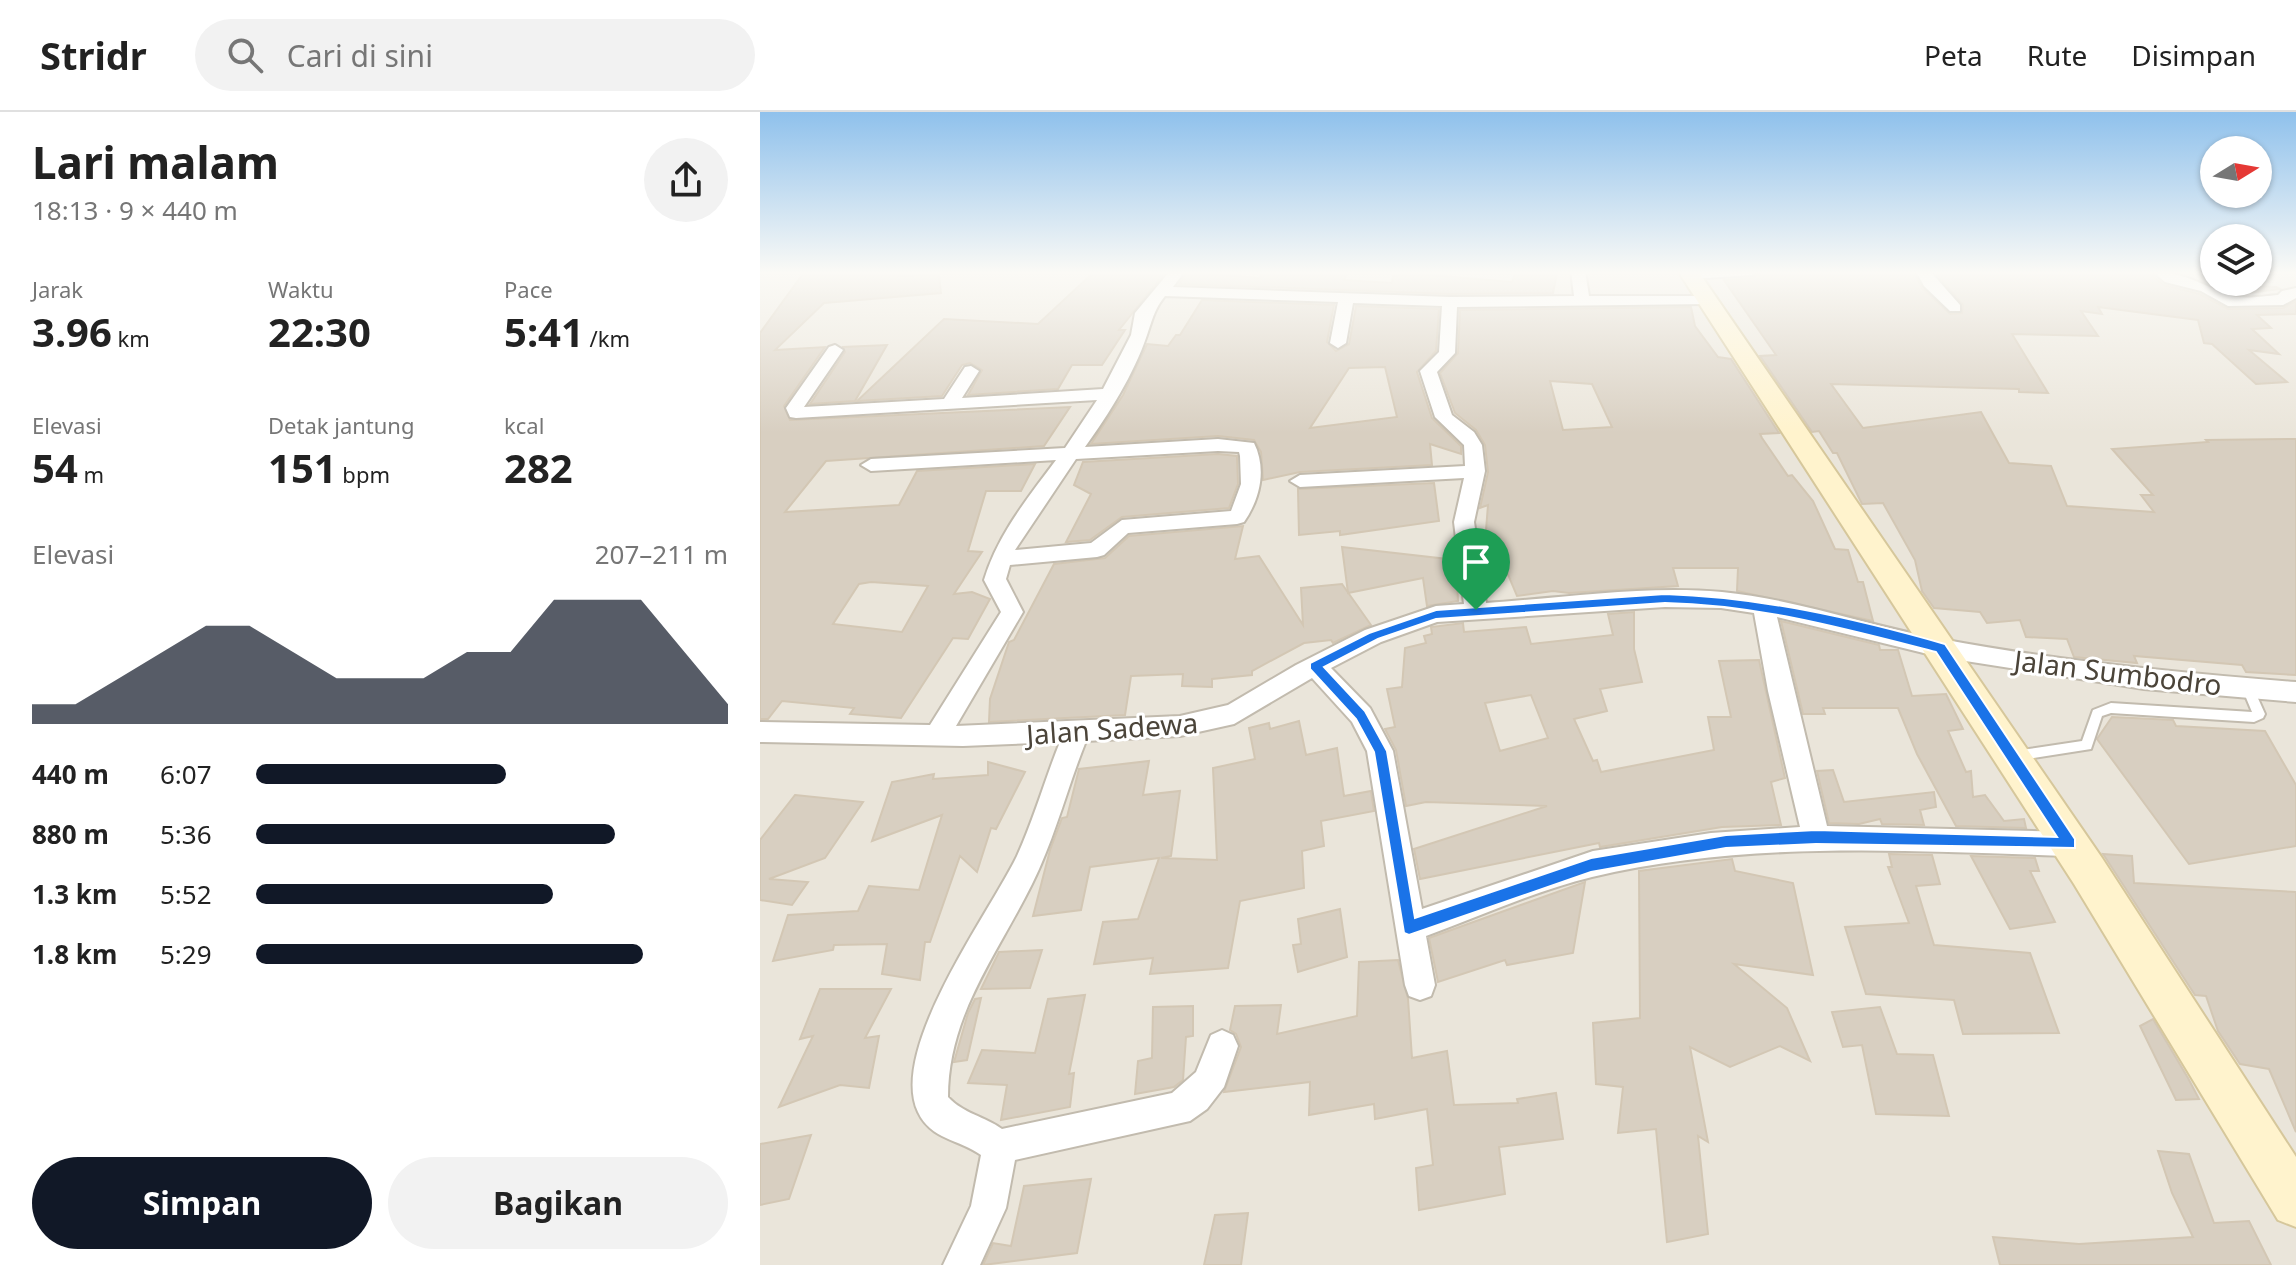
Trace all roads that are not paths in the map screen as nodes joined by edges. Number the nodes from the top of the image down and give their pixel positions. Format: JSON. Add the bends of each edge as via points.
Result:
{"nodes":[{"id":1,"x":1141,"y":325,"type":"edge"},
{"id":2,"x":1341,"y":325,"type":"edge"},
{"id":3,"x":1449,"y":325,"type":"edge"},
{"id":4,"x":1721,"y":325,"type":"edge"},
{"id":5,"x":1338,"y":343,"type":"dead end"},
{"id":6,"x":835,"y":350,"type":"dead end"},
{"id":7,"x":971,"y":371,"type":"dead end"},
{"id":8,"x":1109,"y":394,"type":"junction"},
{"id":9,"x":950,"y":403,"type":"junction"},
{"id":10,"x":1072,"y":454,"type":"junction"},
{"id":11,"x":871,"y":465,"type":"dead end"},
{"id":12,"x":1475,"y":471,"type":"junction"},
{"id":13,"x":1300,"y":481,"type":"dead end"},
{"id":14,"x":1001,"y":558,"type":"junction"},
{"id":15,"x":1764,"y":606,"type":"junction"},
{"id":16,"x":1476,"y":610,"type":"junction"},
{"id":17,"x":1927,"y":645,"type":"junction"},
{"id":18,"x":1327,"y":680,"type":"junction"},
{"id":19,"x":2248,"y":688,"type":"junction"},
{"id":20,"x":2293,"y":695,"type":"edge"},
{"id":21,"x":760,"y":732,"type":"edge"},
{"id":22,"x":937,"y":736,"type":"junction"},
{"id":23,"x":1070,"y":748,"type":"junction"},
{"id":24,"x":2012,"y":756,"type":"junction"},
{"id":25,"x":1816,"y":837,"type":"junction"},
{"id":26,"x":2070,"y":844,"type":"junction"},
{"id":27,"x":1409,"y":928,"type":"junction"},
{"id":28,"x":1420,"y":985,"type":"dead end"},
{"id":29,"x":1222,"y":1046,"type":"dead end"},
{"id":30,"x":998,"y":1147,"type":"junction"},
{"id":31,"x":2296,"y":1202,"type":"edge"},
{"id":32,"x":961,"y":1265,"type":"edge"}],
"edges":[{"from":1,"to":8,"type":"street"},
{"from":2,"to":5,"type":"street"},
{"from":3,"to":12,"type":"street","via":[[1447,353],[1428,371],[1444,417],[1473,445]]},
{"from":4,"to":17,"type":"main road"},
{"from":6,"to":9,"type":"street","via":[[796,413]]},
{"from":7,"to":9,"type":"street"},
{"from":8,"to":9,"type":"street"},
{"from":8,"to":10,"type":"street"},
{"from":10,"to":11,"type":"street"},
{"from":10,"to":14,"type":"street","via":[[1015,530]]},
{"from":10,"to":14,"type":"street","via":[[1247,447],[1254,468],[1237,517],[1122,527],[1097,550]]},
{"from":12,"to":13,"type":"street"},
{"from":12,"to":16,"type":"street","via":[[1464,522]]},
{"from":14,"to":22,"type":"street","via":[[995,580],[1012,612]]},
{"from":15,"to":16,"type":"street","name":"Jalan Sadewa","via":[[1665,599]]},
{"from":15,"to":17,"type":"street","name":"Jalan Sadewa"},
{"from":15,"to":25,"type":"street"},
{"from":16,"to":18,"type":"street","name":"Jalan Sadewa","via":[[1436,614],[1373,636]]},
{"from":17,"to":19,"type":"street","name":"Jalan Sumbodro","via":[[2144,680]]},
{"from":17,"to":24,"type":"main road"},
{"from":18,"to":23,"type":"street","name":"Jalan Sadewa","via":[[1209,721]]},
{"from":18,"to":27,"type":"street","via":[[1367,724],[1380,751]]},
{"from":19,"to":20,"type":"street","name":"Jalan Sumbodro"},
{"from":19,"to":24,"type":"lane","via":[[2259,714],[2254,717],[2111,708],[2097,713],[2087,745]]},
{"from":21,"to":22,"type":"street","name":"Jalan Sadewa"},
{"from":22,"to":23,"type":"street","name":"Jalan Sadewa"},
{"from":23,"to":30,"type":"street","via":[[1028,862],[952,999],[933,1047],[931,1104],[951,1125],[979,1133]]},
{"from":24,"to":26,"type":"main road"},
{"from":25,"to":26,"type":"street"},
{"from":25,"to":27,"type":"street","via":[[1726,842],[1591,865]]},
{"from":26,"to":31,"type":"main road"},
{"from":27,"to":28,"type":"street"},
{"from":29,"to":30,"type":"street","via":[[1209,1084],[1178,1109]]},
{"from":30,"to":32,"type":"street","via":[[1000,1173],[991,1204]]}]}
